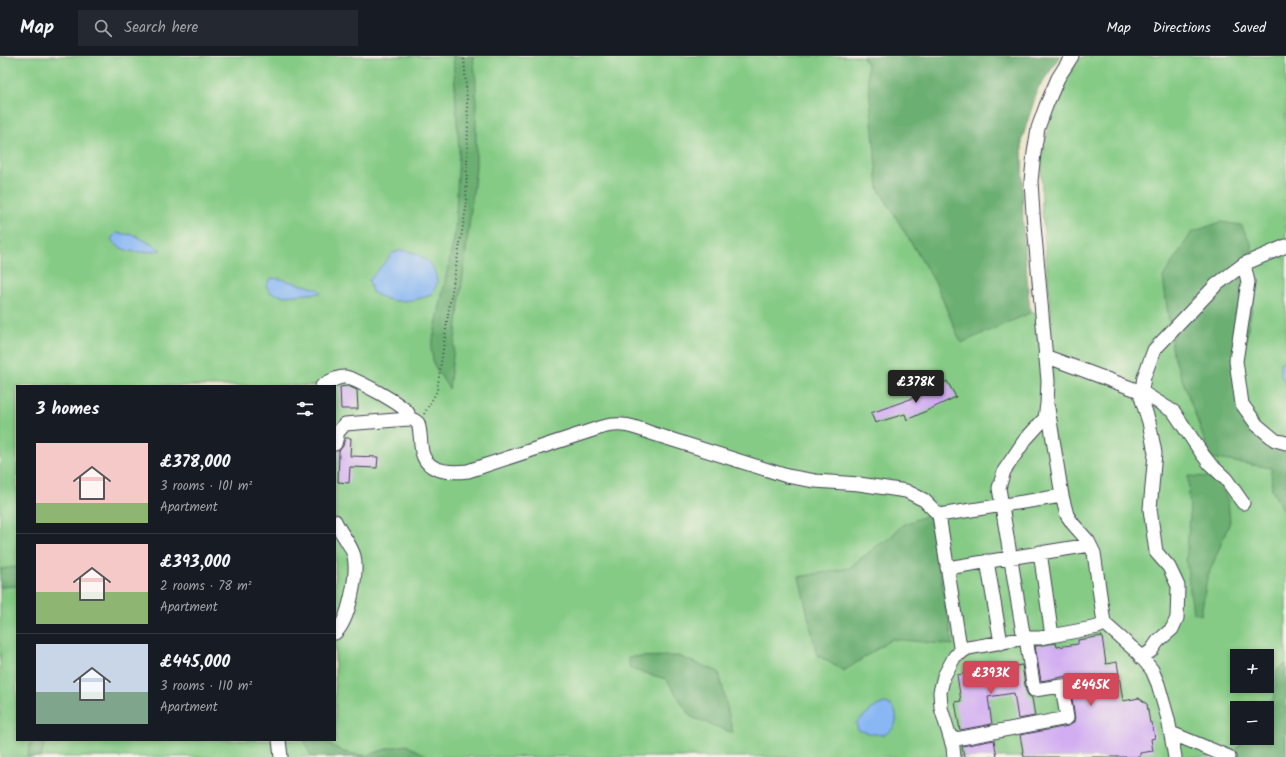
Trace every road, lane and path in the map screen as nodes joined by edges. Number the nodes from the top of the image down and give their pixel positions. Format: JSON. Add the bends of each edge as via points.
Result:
{"nodes":[{"id":1,"x":464,"y":56,"type":"edge"},
{"id":2,"x":1072,"y":56,"type":"edge"},
{"id":3,"x":1286,"y":246,"type":"edge"},
{"id":4,"x":1244,"y":264,"type":"junction"},
{"id":5,"x":1045,"y":356,"type":"junction"},
{"id":6,"x":324,"y":385,"type":"edge"},
{"id":7,"x":1142,"y":392,"type":"junction"},
{"id":8,"x":1047,"y":404,"type":"junction"},
{"id":9,"x":414,"y":421,"type":"junction"},
{"id":10,"x":336,"y":440,"type":"edge"},
{"id":11,"x":1286,"y":443,"type":"edge"},
{"id":12,"x":1062,"y":496,"type":"junction"},
{"id":13,"x":1243,"y":503,"type":"dead end"},
{"id":14,"x":1002,"y":505,"type":"junction"},
{"id":15,"x":939,"y":515,"type":"junction"},
{"id":16,"x":336,"y":523,"type":"edge"},
{"id":17,"x":1090,"y":545,"type":"junction"},
{"id":18,"x":1040,"y":552,"type":"junction"},
{"id":19,"x":1011,"y":556,"type":"junction"},
{"id":20,"x":987,"y":561,"type":"junction"},
{"id":21,"x":947,"y":568,"type":"junction"},
{"id":22,"x":1104,"y":623,"type":"junction"},
{"id":23,"x":336,"y":632,"type":"edge"},
{"id":24,"x":1052,"y":636,"type":"junction"},
{"id":25,"x":1026,"y":638,"type":"junction"},
{"id":26,"x":1001,"y":643,"type":"junction"},
{"id":27,"x":961,"y":653,"type":"junction"},
{"id":28,"x":1142,"y":658,"type":"junction"},
{"id":29,"x":1171,"y":733,"type":"junction"},
{"id":30,"x":951,"y":740,"type":"junction"},
{"id":31,"x":279,"y":741,"type":"edge"},
{"id":32,"x":281,"y":757,"type":"edge"},
{"id":33,"x":954,"y":757,"type":"edge"},
{"id":34,"x":1175,"y":757,"type":"edge"},
{"id":35,"x":1229,"y":757,"type":"edge"}],
"edges":[{"from":1,"to":9,"type":"path","via":[[468,119],[466,208],[437,391]]},
{"from":2,"to":5,"type":"lane","via":[[1058,78],[1038,128],[1031,181]]},
{"from":3,"to":4,"type":"lane"},
{"from":4,"to":7,"type":"lane","via":[[1216,285],[1154,350],[1144,377]]},
{"from":4,"to":11,"type":"lane","via":[[1248,282],[1236,361],[1242,404],[1257,425],[1275,440]]},
{"from":5,"to":7,"type":"lane"},
{"from":5,"to":8,"type":"lane"},
{"from":6,"to":9,"type":"lane","via":[[344,377],[352,380],[381,394]]},
{"from":7,"to":13,"type":"lane","via":[[1174,412],[1203,455]]},
{"from":7,"to":28,"type":"lane","via":[[1141,397],[1155,453],[1150,509],[1156,552],[1169,567],[1178,586],[1177,618],[1172,629]]},
{"from":8,"to":12,"type":"lane"},
{"from":8,"to":14,"type":"lane","via":[[1045,418],[1025,440],[1004,471],[999,488]]},
{"from":9,"to":10,"type":"lane","via":[[345,424],[338,432]]},
{"from":9,"to":15,"type":"lane","via":[[426,462],[446,472],[468,471],[602,427],[624,424],[787,476],[906,490],[924,500]]},
{"from":12,"to":14,"type":"lane"},
{"from":12,"to":17,"type":"lane","via":[[1072,524]]},
{"from":14,"to":15,"type":"lane"},
{"from":14,"to":19,"type":"lane"},
{"from":15,"to":21,"type":"lane"},
{"from":16,"to":23,"type":"lane","via":[[354,556],[355,568],[346,615]]},
{"from":17,"to":18,"type":"lane"},
{"from":17,"to":22,"type":"lane","via":[[1094,553]]},
{"from":18,"to":19,"type":"lane"},
{"from":18,"to":24,"type":"lane"},
{"from":19,"to":20,"type":"lane"},
{"from":19,"to":25,"type":"lane","via":[[1023,633]]},
{"from":20,"to":21,"type":"lane"},
{"from":20,"to":26,"type":"lane"},
{"from":21,"to":27,"type":"lane"},
{"from":22,"to":24,"type":"lane","via":[[1098,627]]},
{"from":22,"to":28,"type":"lane"},
{"from":24,"to":25,"type":"lane"},
{"from":25,"to":26,"type":"lane"},
{"from":25,"to":30,"type":"lane","via":[[1034,690],[1062,686],[1067,718]]},
{"from":26,"to":27,"type":"lane","via":[[968,648]]},
{"from":27,"to":30,"type":"lane","via":[[954,656],[944,676],[940,692],[941,708]]},
{"from":28,"to":29,"type":"lane","via":[[1152,670],[1158,684]]},
{"from":29,"to":34,"type":"lane"},
{"from":29,"to":35,"type":"lane"},
{"from":30,"to":33,"type":"lane"},
{"from":31,"to":32,"type":"lane"}]}
